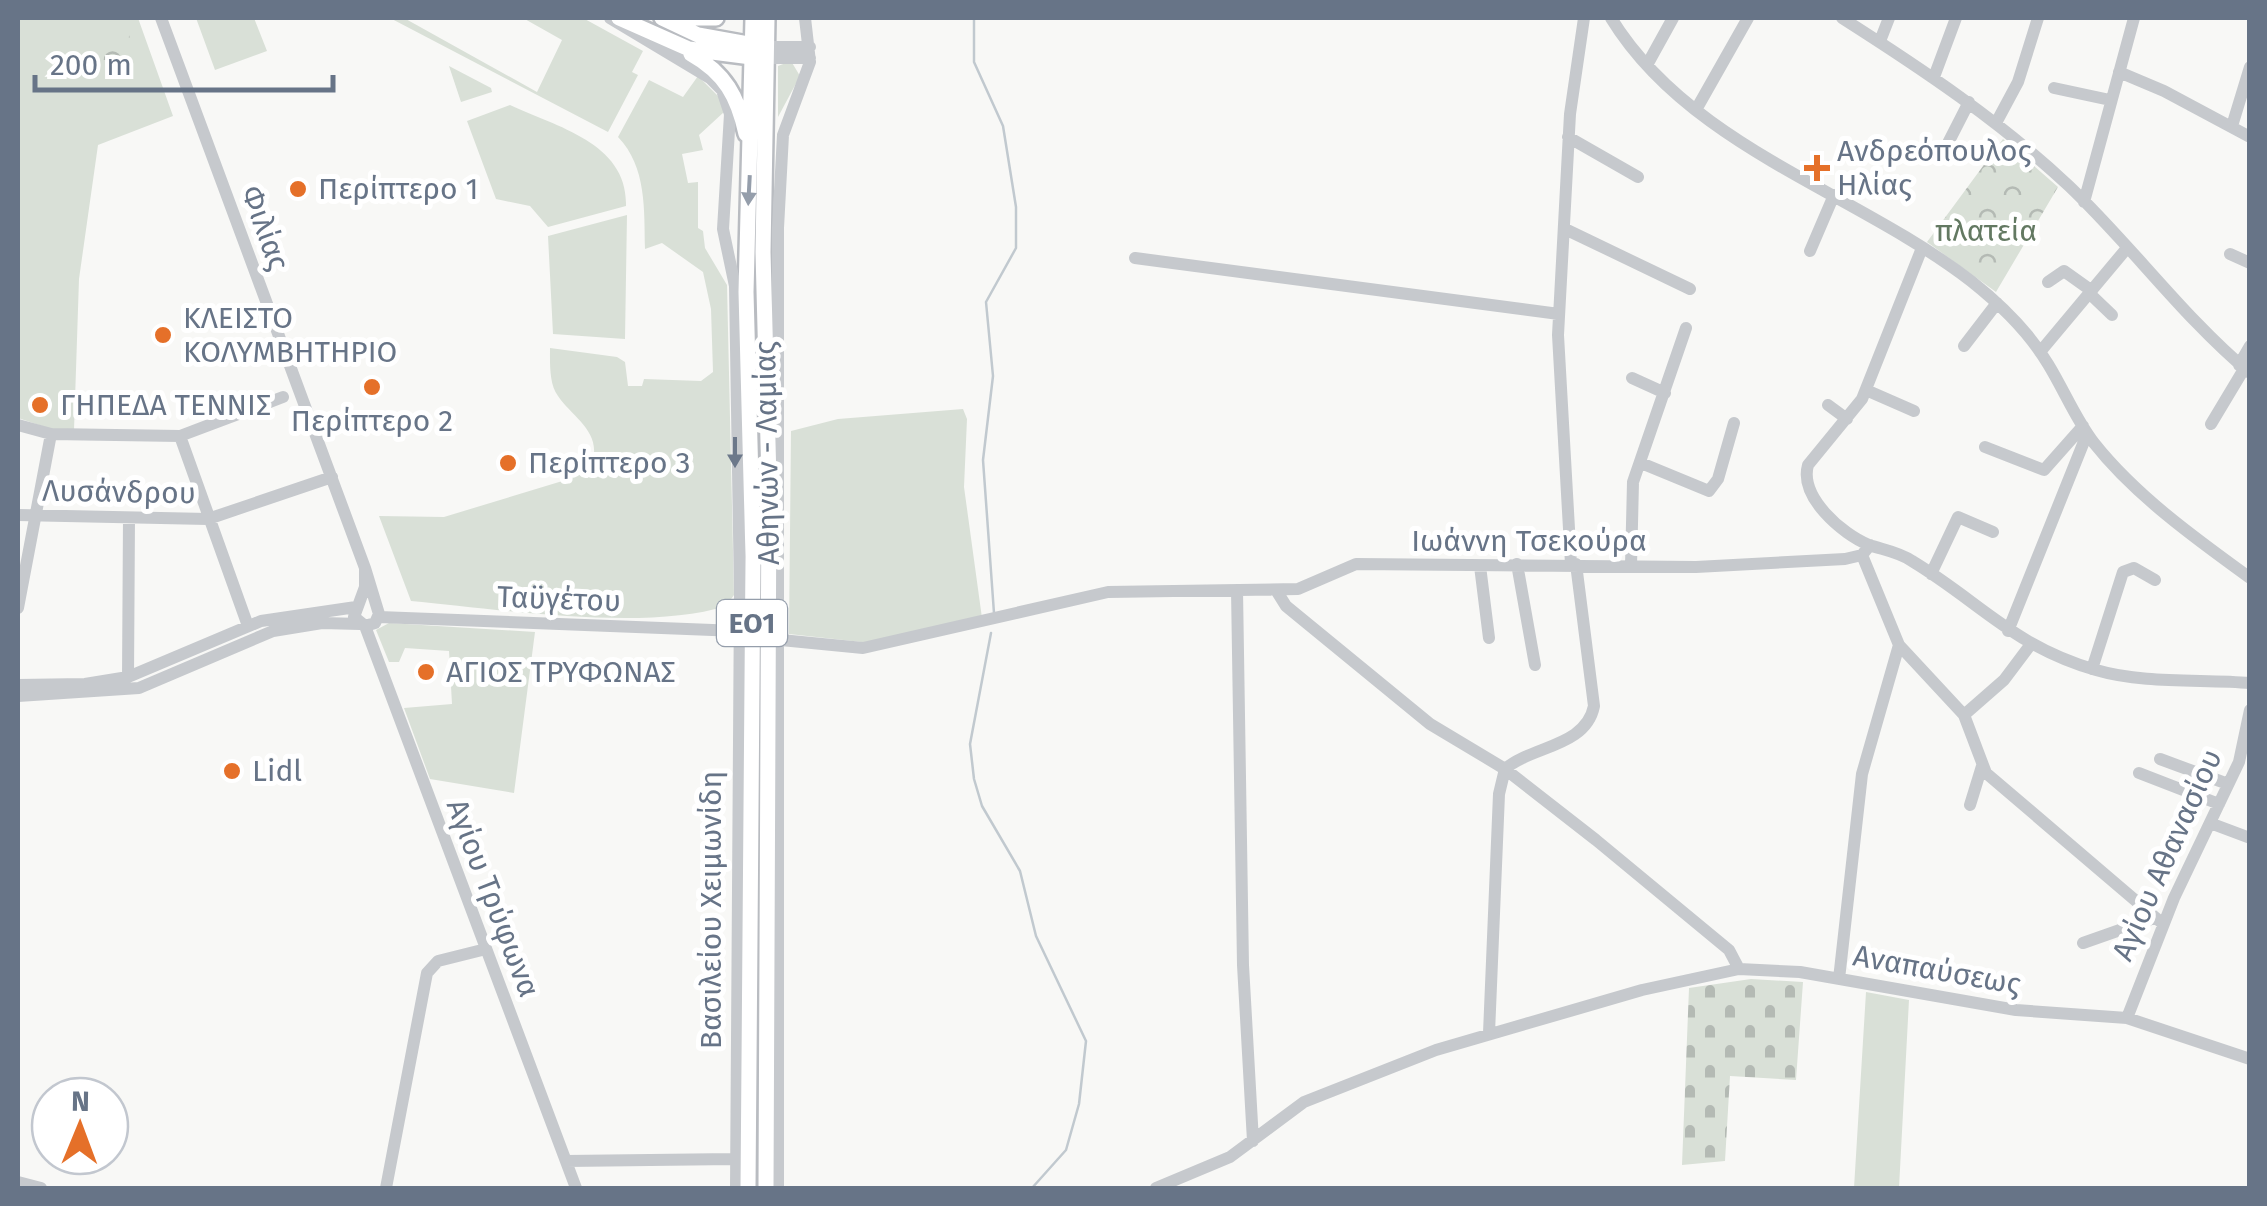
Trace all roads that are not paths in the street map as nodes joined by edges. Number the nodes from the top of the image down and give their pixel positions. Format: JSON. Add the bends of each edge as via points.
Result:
{"nodes":[{"id":1,"x":161,"y":18,"type":"edge"},
{"id":2,"x":610,"y":18,"type":"edge"},
{"id":3,"x":619,"y":18,"type":"edge"},
{"id":4,"x":662,"y":18,"type":"edge"},
{"id":5,"x":680,"y":18,"type":"edge"},
{"id":6,"x":716,"y":18,"type":"edge"},
{"id":7,"x":753,"y":18,"type":"edge"},
{"id":8,"x":767,"y":18,"type":"edge"},
{"id":9,"x":805,"y":18,"type":"edge"},
{"id":10,"x":1584,"y":18,"type":"edge"},
{"id":11,"x":1610,"y":18,"type":"edge"},
{"id":12,"x":1673,"y":18,"type":"edge"},
{"id":13,"x":1748,"y":18,"type":"edge"},
{"id":14,"x":1842,"y":18,"type":"edge"},
{"id":15,"x":1888,"y":18,"type":"edge"},
{"id":16,"x":1956,"y":18,"type":"edge"},
{"id":17,"x":2038,"y":18,"type":"edge"},
{"id":18,"x":2134,"y":18,"type":"edge"},
{"id":19,"x":666,"y":40,"type":"junction"},
{"id":20,"x":1880,"y":42,"type":"junction"},
{"id":21,"x":760,"y":52,"type":"junction"},
{"id":22,"x":810,"y":52,"type":"junction"},
{"id":23,"x":1647,"y":65,"type":"junction"},
{"id":24,"x":2249,"y":67,"type":"edge"},
{"id":25,"x":2119,"y":72,"type":"junction"},
{"id":26,"x":1934,"y":77,"type":"junction"},
{"id":27,"x":2054,"y":88,"type":"dead end"},
{"id":28,"x":2110,"y":100,"type":"junction"},
{"id":29,"x":1970,"y":102,"type":"junction"},
{"id":30,"x":2244,"y":106,"type":"edge"},
{"id":31,"x":1697,"y":108,"type":"junction"},
{"id":32,"x":1996,"y":123,"type":"junction"},
{"id":33,"x":2232,"y":126,"type":"junction"},
{"id":34,"x":1568,"y":136,"type":"junction"},
{"id":35,"x":2250,"y":137,"type":"edge"},
{"id":36,"x":1944,"y":151,"type":"dead end"},
{"id":37,"x":751,"y":154,"type":"junction"},
{"id":38,"x":1638,"y":176,"type":"dead end"},
{"id":39,"x":1834,"y":195,"type":"junction"},
{"id":40,"x":2084,"y":202,"type":"junction"},
{"id":41,"x":1565,"y":229,"type":"junction"},
{"id":42,"x":1922,"y":248,"type":"junction"},
{"id":43,"x":2126,"y":248,"type":"junction"},
{"id":44,"x":1810,"y":251,"type":"dead end"},
{"id":45,"x":2230,"y":254,"type":"dead end"},
{"id":46,"x":1135,"y":258,"type":"dead end"},
{"id":47,"x":2250,"y":264,"type":"edge"},
{"id":48,"x":2048,"y":282,"type":"dead end"},
{"id":49,"x":1690,"y":289,"type":"dead end"},
{"id":50,"x":2090,"y":292,"type":"junction"},
{"id":51,"x":1997,"y":303,"type":"junction"},
{"id":52,"x":1559,"y":314,"type":"junction"},
{"id":53,"x":2112,"y":315,"type":"dead end"},
{"id":54,"x":1686,"y":328,"type":"dead end"},
{"id":55,"x":1964,"y":346,"type":"dead end"},
{"id":56,"x":2250,"y":346,"type":"edge"},
{"id":57,"x":2040,"y":352,"type":"junction"},
{"id":58,"x":2244,"y":369,"type":"edge"},
{"id":59,"x":1632,"y":378,"type":"dead end"},
{"id":60,"x":1866,"y":390,"type":"junction"},
{"id":61,"x":1666,"y":392,"type":"junction"},
{"id":62,"x":283,"y":397,"type":"dead end"},
{"id":63,"x":1828,"y":405,"type":"dead end"},
{"id":64,"x":1914,"y":412,"type":"dead end"},
{"id":65,"x":1847,"y":419,"type":"junction"},
{"id":66,"x":1734,"y":423,"type":"dead end"},
{"id":67,"x":18,"y":424,"type":"edge"},
{"id":68,"x":2211,"y":424,"type":"dead end"},
{"id":69,"x":2085,"y":430,"type":"junction"},
{"id":70,"x":51,"y":434,"type":"junction"},
{"id":71,"x":180,"y":436,"type":"junction"},
{"id":72,"x":1985,"y":447,"type":"dead end"},
{"id":73,"x":1641,"y":463,"type":"junction"},
{"id":74,"x":332,"y":476,"type":"junction"},
{"id":75,"x":18,"y":515,"type":"edge"},
{"id":76,"x":35,"y":516,"type":"junction"},
{"id":77,"x":129,"y":518,"type":"junction"},
{"id":78,"x":208,"y":520,"type":"junction"},
{"id":79,"x":1993,"y":532,"type":"dead end"},
{"id":80,"x":1866,"y":550,"type":"junction"},
{"id":81,"x":1517,"y":564,"type":"junction"},
{"id":82,"x":1574,"y":564,"type":"junction"},
{"id":83,"x":1480,"y":566,"type":"junction"},
{"id":84,"x":1631,"y":566,"type":"junction"},
{"id":85,"x":366,"y":568,"type":"junction"},
{"id":86,"x":1930,"y":574,"type":"junction"},
{"id":87,"x":2250,"y":578,"type":"edge"},
{"id":88,"x":2155,"y":580,"type":"dead end"},
{"id":89,"x":1237,"y":590,"type":"junction"},
{"id":90,"x":1276,"y":590,"type":"junction"},
{"id":91,"x":358,"y":604,"type":"junction"},
{"id":92,"x":18,"y":608,"type":"edge"},
{"id":93,"x":377,"y":611,"type":"junction"},
{"id":94,"x":362,"y":625,"type":"junction"},
{"id":95,"x":248,"y":626,"type":"junction"},
{"id":96,"x":2008,"y":631,"type":"junction"},
{"id":97,"x":738,"y":632,"type":"junction"},
{"id":98,"x":1489,"y":638,"type":"dead end"},
{"id":99,"x":780,"y":640,"type":"junction"},
{"id":100,"x":2031,"y":644,"type":"junction"},
{"id":101,"x":1899,"y":645,"type":"junction"},
{"id":102,"x":1536,"y":665,"type":"dead end"},
{"id":103,"x":2092,"y":669,"type":"junction"},
{"id":104,"x":128,"y":677,"type":"junction"},
{"id":105,"x":2250,"y":683,"type":"edge"},
{"id":106,"x":18,"y":685,"type":"edge"},
{"id":107,"x":18,"y":696,"type":"edge"},
{"id":108,"x":2250,"y":710,"type":"edge"},
{"id":109,"x":1964,"y":714,"type":"junction"},
{"id":110,"x":2160,"y":760,"type":"dead end"},
{"id":111,"x":2244,"y":765,"type":"edge"},
{"id":112,"x":1982,"y":766,"type":"junction"},
{"id":113,"x":1505,"y":770,"type":"junction"},
{"id":114,"x":2139,"y":773,"type":"dead end"},
{"id":115,"x":2228,"y":784,"type":"junction"},
{"id":116,"x":2219,"y":804,"type":"junction"},
{"id":117,"x":1970,"y":805,"type":"dead end"},
{"id":118,"x":2210,"y":823,"type":"junction"},
{"id":119,"x":2250,"y":838,"type":"edge"},
{"id":120,"x":2158,"y":921,"type":"junction"},
{"id":121,"x":2083,"y":944,"type":"dead end"},
{"id":122,"x":486,"y":949,"type":"junction"},
{"id":123,"x":1739,"y":968,"type":"junction"},
{"id":124,"x":1838,"y":979,"type":"junction"},
{"id":125,"x":2126,"y":1018,"type":"junction"},
{"id":126,"x":1489,"y":1032,"type":"junction"},
{"id":127,"x":2250,"y":1059,"type":"edge"},
{"id":128,"x":1254,"y":1142,"type":"junction"},
{"id":129,"x":734,"y":1159,"type":"junction"},
{"id":130,"x":566,"y":1161,"type":"junction"},
{"id":131,"x":18,"y":1182,"type":"edge"},
{"id":132,"x":42,"y":1188,"type":"edge"},
{"id":133,"x":386,"y":1188,"type":"edge"},
{"id":134,"x":576,"y":1188,"type":"edge"},
{"id":135,"x":736,"y":1188,"type":"edge"},
{"id":136,"x":748,"y":1188,"type":"edge"},
{"id":137,"x":766,"y":1188,"type":"edge"},
{"id":138,"x":778,"y":1188,"type":"edge"},
{"id":139,"x":1156,"y":1188,"type":"edge"}],
"edges":[{"from":1,"to":74,"type":"street","name":"Φιλίας"},
{"from":2,"to":97,"type":"street","name":"Βασιλείου Χειμωνίδη","one_way":true,"via":[[710,78],[728,103],[724,229],[735,286]]},
{"from":3,"to":19,"type":"main road"},
{"from":4,"to":21,"type":"main road"},
{"from":5,"to":6,"type":"main road"},
{"from":7,"to":21,"type":"main road","name":"Αθηνών - Λαμίας","number":"ΕΟ1"},
{"from":8,"to":21,"type":"main road","name":"Αθηνών - Λαμίας","number":"ΕΟ1"},
{"from":9,"to":22,"type":"street"},
{"from":10,"to":34,"type":"street"},
{"from":11,"to":23,"type":"street"},
{"from":12,"to":23,"type":"street"},
{"from":13,"to":31,"type":"street"},
{"from":14,"to":20,"type":"street"},
{"from":15,"to":20,"type":"street"},
{"from":16,"to":26,"type":"street"},
{"from":17,"to":32,"type":"street","via":[[2018,82]]},
{"from":18,"to":25,"type":"street"},
{"from":19,"to":21,"type":"main road","via":[[708,53]]},
{"from":19,"to":37,"type":"main road","via":[[724,78]]},
{"from":20,"to":26,"type":"street"},
{"from":21,"to":22,"type":"street"},
{"from":21,"to":37,"type":"main road","name":"Αθηνών - Λαμίας","number":"ΕΟ1"},
{"from":21,"to":137,"type":"main road","name":"Αθηνών - Λαμίας","number":"ΕΟ1","via":[[769,512]]},
{"from":22,"to":99,"type":"street","via":[[781,156]]},
{"from":23,"to":31,"type":"street"},
{"from":24,"to":30,"type":"street"},
{"from":25,"to":28,"type":"street"},
{"from":25,"to":33,"type":"street"},
{"from":26,"to":29,"type":"street"},
{"from":27,"to":28,"type":"street"},
{"from":28,"to":40,"type":"street"},
{"from":29,"to":32,"type":"street"},
{"from":29,"to":36,"type":"street"},
{"from":30,"to":33,"type":"street"},
{"from":31,"to":39,"type":"street"},
{"from":32,"to":40,"type":"street"},
{"from":33,"to":35,"type":"street"},
{"from":34,"to":38,"type":"street"},
{"from":34,"to":41,"type":"street"},
{"from":37,"to":136,"type":"main road","name":"Αθηνών - Λαμίας","number":"ΕΟ1","one_way":true},
{"from":39,"to":42,"type":"street"},
{"from":39,"to":44,"type":"street"},
{"from":40,"to":43,"type":"street"},
{"from":41,"to":49,"type":"street"},
{"from":41,"to":52,"type":"street"},
{"from":42,"to":51,"type":"street"},
{"from":42,"to":60,"type":"street"},
{"from":43,"to":50,"type":"street"},
{"from":43,"to":58,"type":"street"},
{"from":45,"to":47,"type":"street"},
{"from":46,"to":52,"type":"street"},
{"from":48,"to":50,"type":"street","via":[[2064,271]]},
{"from":50,"to":53,"type":"street"},
{"from":50,"to":57,"type":"street"},
{"from":51,"to":55,"type":"street"},
{"from":51,"to":57,"type":"street"},
{"from":52,"to":82,"type":"street"},
{"from":54,"to":61,"type":"street"},
{"from":56,"to":58,"type":"street"},
{"from":57,"to":69,"type":"street"},
{"from":58,"to":68,"type":"street"},
{"from":59,"to":61,"type":"street"},
{"from":60,"to":64,"type":"street"},
{"from":60,"to":65,"type":"street"},
{"from":61,"to":73,"type":"street"},
{"from":62,"to":71,"type":"street"},
{"from":63,"to":65,"type":"street"},
{"from":65,"to":80,"type":"street","via":[[1814,456],[1807,478],[1827,514]]},
{"from":66,"to":73,"type":"street","via":[[1709,490]]},
{"from":67,"to":70,"type":"street"},
{"from":69,"to":72,"type":"street","via":[[2044,470]]},
{"from":69,"to":87,"type":"street","via":[[2125,477]]},
{"from":69,"to":96,"type":"street"},
{"from":70,"to":71,"type":"street"},
{"from":70,"to":76,"type":"street"},
{"from":71,"to":78,"type":"street"},
{"from":73,"to":84,"type":"street","via":[[1631,494]]},
{"from":74,"to":78,"type":"street","name":"Λυσάνδρου"},
{"from":74,"to":85,"type":"street","name":"Φιλίας"},
{"from":75,"to":76,"type":"street","name":"Λυσάνδρου"},
{"from":76,"to":77,"type":"street","name":"Λυσάνδρου"},
{"from":76,"to":92,"type":"street"},
{"from":77,"to":78,"type":"street","name":"Λυσάνδρου"},
{"from":77,"to":104,"type":"street"},
{"from":78,"to":95,"type":"street"},
{"from":79,"to":86,"type":"street","via":[[1958,516]]},
{"from":80,"to":84,"type":"street","name":"Ιωάννη Τσεκούρα","via":[[1793,563]]},
{"from":80,"to":86,"type":"street","name":"Ιωάννη Τσεκούρα","via":[[1910,558]]},
{"from":80,"to":101,"type":"street"},
{"from":81,"to":82,"type":"street","name":"Ιωάννη Τσεκούρα"},
{"from":81,"to":83,"type":"street","name":"Ιωάννη Τσεκούρα"},
{"from":81,"to":102,"type":"street"},
{"from":82,"to":84,"type":"street","name":"Ιωάννη Τσεκούρα"},
{"from":82,"to":113,"type":"street","via":[[1592,716],[1574,734]]},
{"from":83,"to":90,"type":"street","name":"Ιωάννη Τσεκούρα","via":[[1356,564],[1311,586]]},
{"from":83,"to":98,"type":"street"},
{"from":85,"to":91,"type":"street"},
{"from":85,"to":93,"type":"street","name":"Φιλίας"},
{"from":86,"to":96,"type":"street","name":"Ιωάννη Τσεκούρα"},
{"from":88,"to":103,"type":"street","via":[[2134,568],[2123,572]]},
{"from":89,"to":90,"type":"street","name":"Ιωάννη Τσεκούρα"},
{"from":89,"to":99,"type":"street","name":"Ιωάννη Τσεκούρα","via":[[1108,592],[864,648]]},
{"from":89,"to":128,"type":"street","via":[[1243,964]]},
{"from":90,"to":113,"type":"street","via":[[1286,606],[1406,706]]},
{"from":91,"to":93,"type":"street","name":"Ταϋγέτου"},
{"from":91,"to":94,"type":"street","name":"Αγίου Τρύφωνα","via":[[354,615]]},
{"from":91,"to":95,"type":"street"},
{"from":93,"to":94,"type":"street"},
{"from":93,"to":97,"type":"street","name":"Ταϋγέτου"},
{"from":94,"to":107,"type":"street","via":[[273,631],[139,688]]},
{"from":94,"to":122,"type":"street","name":"Αγίου Τρύφωνα"},
{"from":95,"to":104,"type":"street"},
{"from":96,"to":100,"type":"street","name":"Ιωάννη Τσεκούρα"},
{"from":97,"to":129,"type":"street","name":"Βασιλείου Χειμωνίδη"},
{"from":99,"to":138,"type":"street"},
{"from":100,"to":103,"type":"street","name":"Ιωάννη Τσεκούρα"},
{"from":100,"to":109,"type":"street","via":[[2004,680]]},
{"from":101,"to":109,"type":"street"},
{"from":101,"to":124,"type":"street","via":[[1862,774]]},
{"from":103,"to":105,"type":"street","name":"Ιωάννη Τσεκούρα"},
{"from":104,"to":106,"type":"street"},
{"from":108,"to":111,"type":"street","name":"Αγίου Αθανασίου"},
{"from":109,"to":112,"type":"street"},
{"from":110,"to":115,"type":"street"},
{"from":111,"to":115,"type":"street","name":"Αγίου Αθανασίου"},
{"from":112,"to":117,"type":"street"},
{"from":112,"to":120,"type":"street"},
{"from":113,"to":123,"type":"street","via":[[1729,950]]},
{"from":113,"to":126,"type":"street"},
{"from":114,"to":116,"type":"street"},
{"from":115,"to":116,"type":"street","name":"Αγίου Αθανασίου"},
{"from":116,"to":118,"type":"street","name":"Αγίου Αθανασίου"},
{"from":118,"to":119,"type":"street"},
{"from":118,"to":120,"type":"street","name":"Αγίου Αθανασίου"},
{"from":120,"to":121,"type":"street"},
{"from":120,"to":125,"type":"street","name":"Αγίου Αθανασίου"},
{"from":122,"to":130,"type":"street","name":"Αγίου Τρύφωνα"},
{"from":122,"to":133,"type":"street","via":[[438,960],[427,973]]},
{"from":123,"to":124,"type":"street","name":"Αναπαύσεως"},
{"from":123,"to":126,"type":"street","name":"Αναπαύσεως"},
{"from":124,"to":125,"type":"street","name":"Αναπαύσεως","via":[[2016,1010]]},
{"from":125,"to":127,"type":"street","name":"Αναπαύσεως"},
{"from":126,"to":128,"type":"street","name":"Αναπαύσεως","via":[[1304,1102]]},
{"from":128,"to":139,"type":"street","name":"Αναπαύσεως"},
{"from":129,"to":130,"type":"street"},
{"from":129,"to":135,"type":"street","name":"Βασιλείου Χειμωνίδη"},
{"from":130,"to":134,"type":"street","name":"Αγίου Τρύφωνα"},
{"from":131,"to":132,"type":"street"}]}
